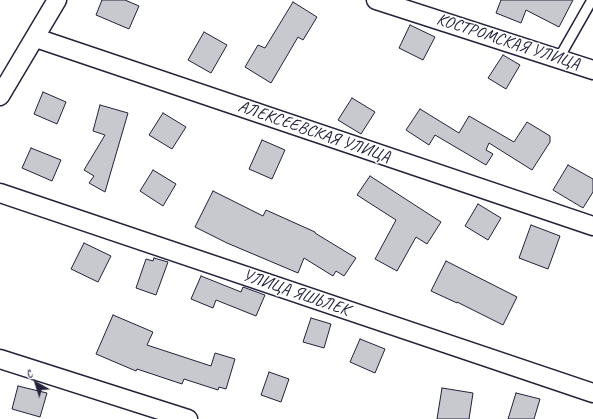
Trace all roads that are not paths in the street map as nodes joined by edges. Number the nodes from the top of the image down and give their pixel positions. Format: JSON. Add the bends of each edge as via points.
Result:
{"nodes":[{"id":1,"x":57,"y":0,"type":"edge"},
{"id":2,"x":376,"y":0,"type":"edge"},
{"id":3,"x":592,"y":0,"type":"edge"},
{"id":4,"x":36,"y":38,"type":"junction"},
{"id":5,"x":559,"y":58,"type":"junction"},
{"id":6,"x":593,"y":70,"type":"edge"},
{"id":7,"x":0,"y":96,"type":"edge"},
{"id":8,"x":0,"y":194,"type":"edge"},
{"id":9,"x":593,"y":226,"type":"edge"},
{"id":10,"x":0,"y":359,"type":"edge"},
{"id":11,"x":593,"y":393,"type":"edge"},
{"id":12,"x":188,"y":419,"type":"edge"}],
"edges":[{"from":1,"to":4,"type":"street"},
{"from":2,"to":5,"type":"street","name":"КОСТРОМСКАЯ УЛИЦА"},
{"from":3,"to":5,"type":"lane"},
{"from":4,"to":7,"type":"street"},
{"from":4,"to":9,"type":"street","name":"АЛЕКСЕЕВСКАЯ УЛИЦА"},
{"from":5,"to":6,"type":"street","name":"КОСТРОМСКАЯ УЛИЦА"},
{"from":8,"to":11,"type":"street","name":"УЛИЦА ЯШЬЛЕК"},
{"from":10,"to":12,"type":"street"}]}
